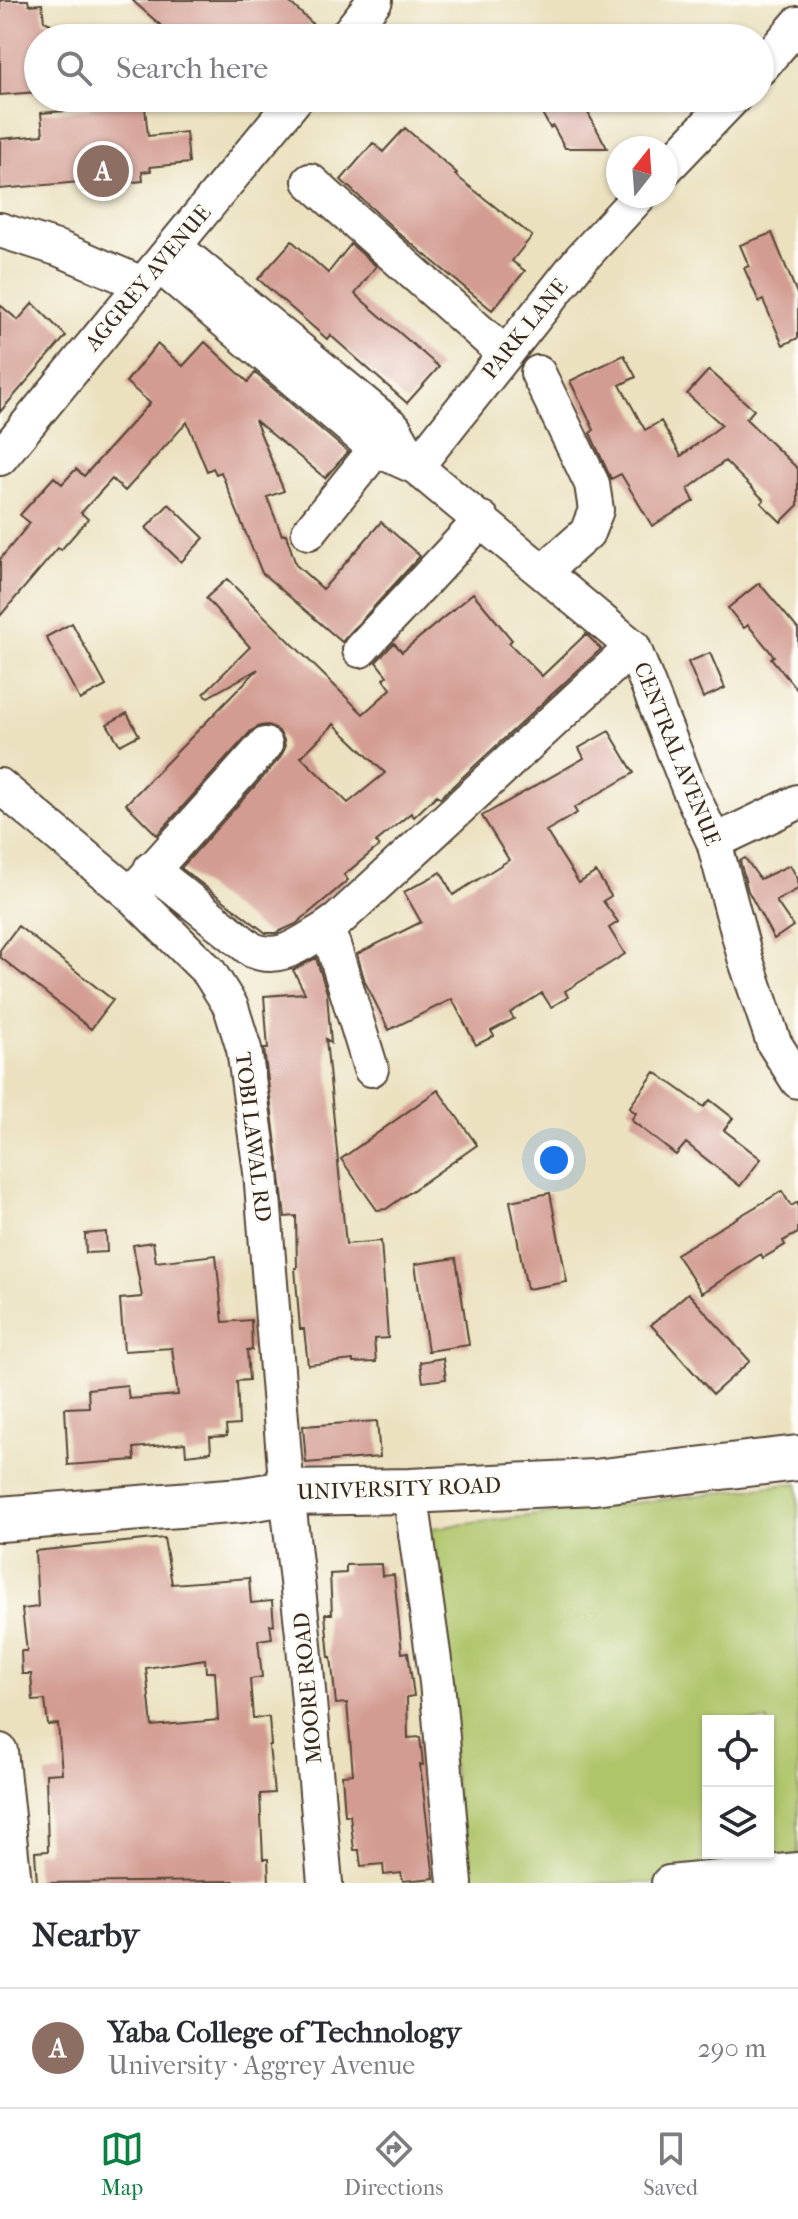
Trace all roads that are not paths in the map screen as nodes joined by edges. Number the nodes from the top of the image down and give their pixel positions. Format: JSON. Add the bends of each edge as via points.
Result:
{"nodes":[{"id":1,"x":375,"y":0,"type":"edge"},
{"id":2,"x":356,"y":24,"type":"edge"},
{"id":3,"x":798,"y":24,"type":"edge"},
{"id":4,"x":774,"y":52,"type":"edge"},
{"id":5,"x":285,"y":112,"type":"edge"},
{"id":6,"x":720,"y":112,"type":"edge"},
{"id":7,"x":678,"y":155,"type":"edge"},
{"id":8,"x":310,"y":181,"type":"dead end"},
{"id":9,"x":628,"y":208,"type":"edge"},
{"id":10,"x":4,"y":242,"type":"edge"},
{"id":11,"x":151,"y":275,"type":"junction"},
{"id":12,"x":238,"y":316,"type":"junction"},
{"id":13,"x":505,"y":354,"type":"junction"},
{"id":14,"x":538,"y":373,"type":"dead end"},
{"id":15,"x":376,"y":449,"type":"junction"},
{"id":16,"x":0,"y":458,"type":"edge"},
{"id":17,"x":416,"y":467,"type":"junction"},
{"id":18,"x":482,"y":519,"type":"junction"},
{"id":19,"x":309,"y":532,"type":"dead end"},
{"id":20,"x":544,"y":571,"type":"junction"},
{"id":21,"x":633,"y":647,"type":"junction"},
{"id":22,"x":360,"y":650,"type":"dead end"},
{"id":23,"x":265,"y":745,"type":"dead end"},
{"id":24,"x":0,"y":786,"type":"edge"},
{"id":25,"x":798,"y":802,"type":"edge"},
{"id":26,"x":714,"y":842,"type":"junction"},
{"id":27,"x":141,"y":882,"type":"junction"},
{"id":28,"x":324,"y":930,"type":"junction"},
{"id":29,"x":371,"y":1069,"type":"dead end"},
{"id":30,"x":798,"y":1081,"type":"edge"},
{"id":31,"x":798,"y":1458,"type":"edge"},
{"id":32,"x":410,"y":1491,"type":"junction"},
{"id":33,"x":287,"y":1493,"type":"junction"},
{"id":34,"x":0,"y":1519,"type":"edge"},
{"id":35,"x":0,"y":1751,"type":"edge"},
{"id":36,"x":798,"y":1870,"type":"edge"},
{"id":37,"x":14,"y":1883,"type":"edge"},
{"id":38,"x":325,"y":1883,"type":"edge"},
{"id":39,"x":455,"y":1883,"type":"edge"},
{"id":40,"x":669,"y":1883,"type":"edge"}],
"edges":[{"from":1,"to":2,"type":"street"},
{"from":3,"to":4,"type":"street"},
{"from":5,"to":11,"type":"street","name":"AGGREY AVENUE"},
{"from":6,"to":7,"type":"street"},
{"from":8,"to":13,"type":"street"},
{"from":9,"to":13,"type":"street","name":"PARK LANE"},
{"from":10,"to":11,"type":"street","name":"CENTRAL AVENUE","via":[[32,262]]},
{"from":11,"to":12,"type":"street","name":"CENTRAL AVENUE"},
{"from":11,"to":16,"type":"street","name":"AGGREY AVENUE"},
{"from":12,"to":15,"type":"street","name":"CENTRAL AVENUE"},
{"from":12,"to":17,"type":"street","name":"CENTRAL AVENUE","via":[[394,428]]},
{"from":13,"to":17,"type":"street","name":"PARK LANE"},
{"from":14,"to":20,"type":"street","via":[[592,484],[596,510],[587,533]]},
{"from":15,"to":17,"type":"street","name":"CENTRAL AVENUE"},
{"from":15,"to":19,"type":"street"},
{"from":17,"to":18,"type":"street","name":"CENTRAL AVENUE"},
{"from":18,"to":20,"type":"street","name":"CENTRAL AVENUE"},
{"from":18,"to":22,"type":"street"},
{"from":20,"to":21,"type":"street","name":"CENTRAL AVENUE"},
{"from":21,"to":26,"type":"street","name":"CENTRAL AVENUE"},
{"from":21,"to":28,"type":"street"},
{"from":23,"to":27,"type":"street"},
{"from":24,"to":27,"type":"street","name":"TOBI LAWAL RD"},
{"from":25,"to":26,"type":"street"},
{"from":26,"to":30,"type":"street","name":"CENTRAL AVENUE","via":[[774,1043]]},
{"from":27,"to":28,"type":"street","via":[[266,956],[282,954]]},
{"from":27,"to":33,"type":"street","name":"TOBI LAWAL RD","via":[[231,1007],[244,1049],[261,1172]]},
{"from":28,"to":29,"type":"street"},
{"from":31,"to":32,"type":"main road","name":"UNIVERSITY ROAD","via":[[594,1482]]},
{"from":32,"to":33,"type":"main road","name":"UNIVERSITY ROAD"},
{"from":32,"to":39,"type":"street","via":[[437,1682]]},
{"from":33,"to":34,"type":"main road","name":"UNIVERSITY ROAD"},
{"from":33,"to":38,"type":"street","name":"MOORE ROAD"},
{"from":35,"to":37,"type":"street"},
{"from":36,"to":40,"type":"street"}]}
